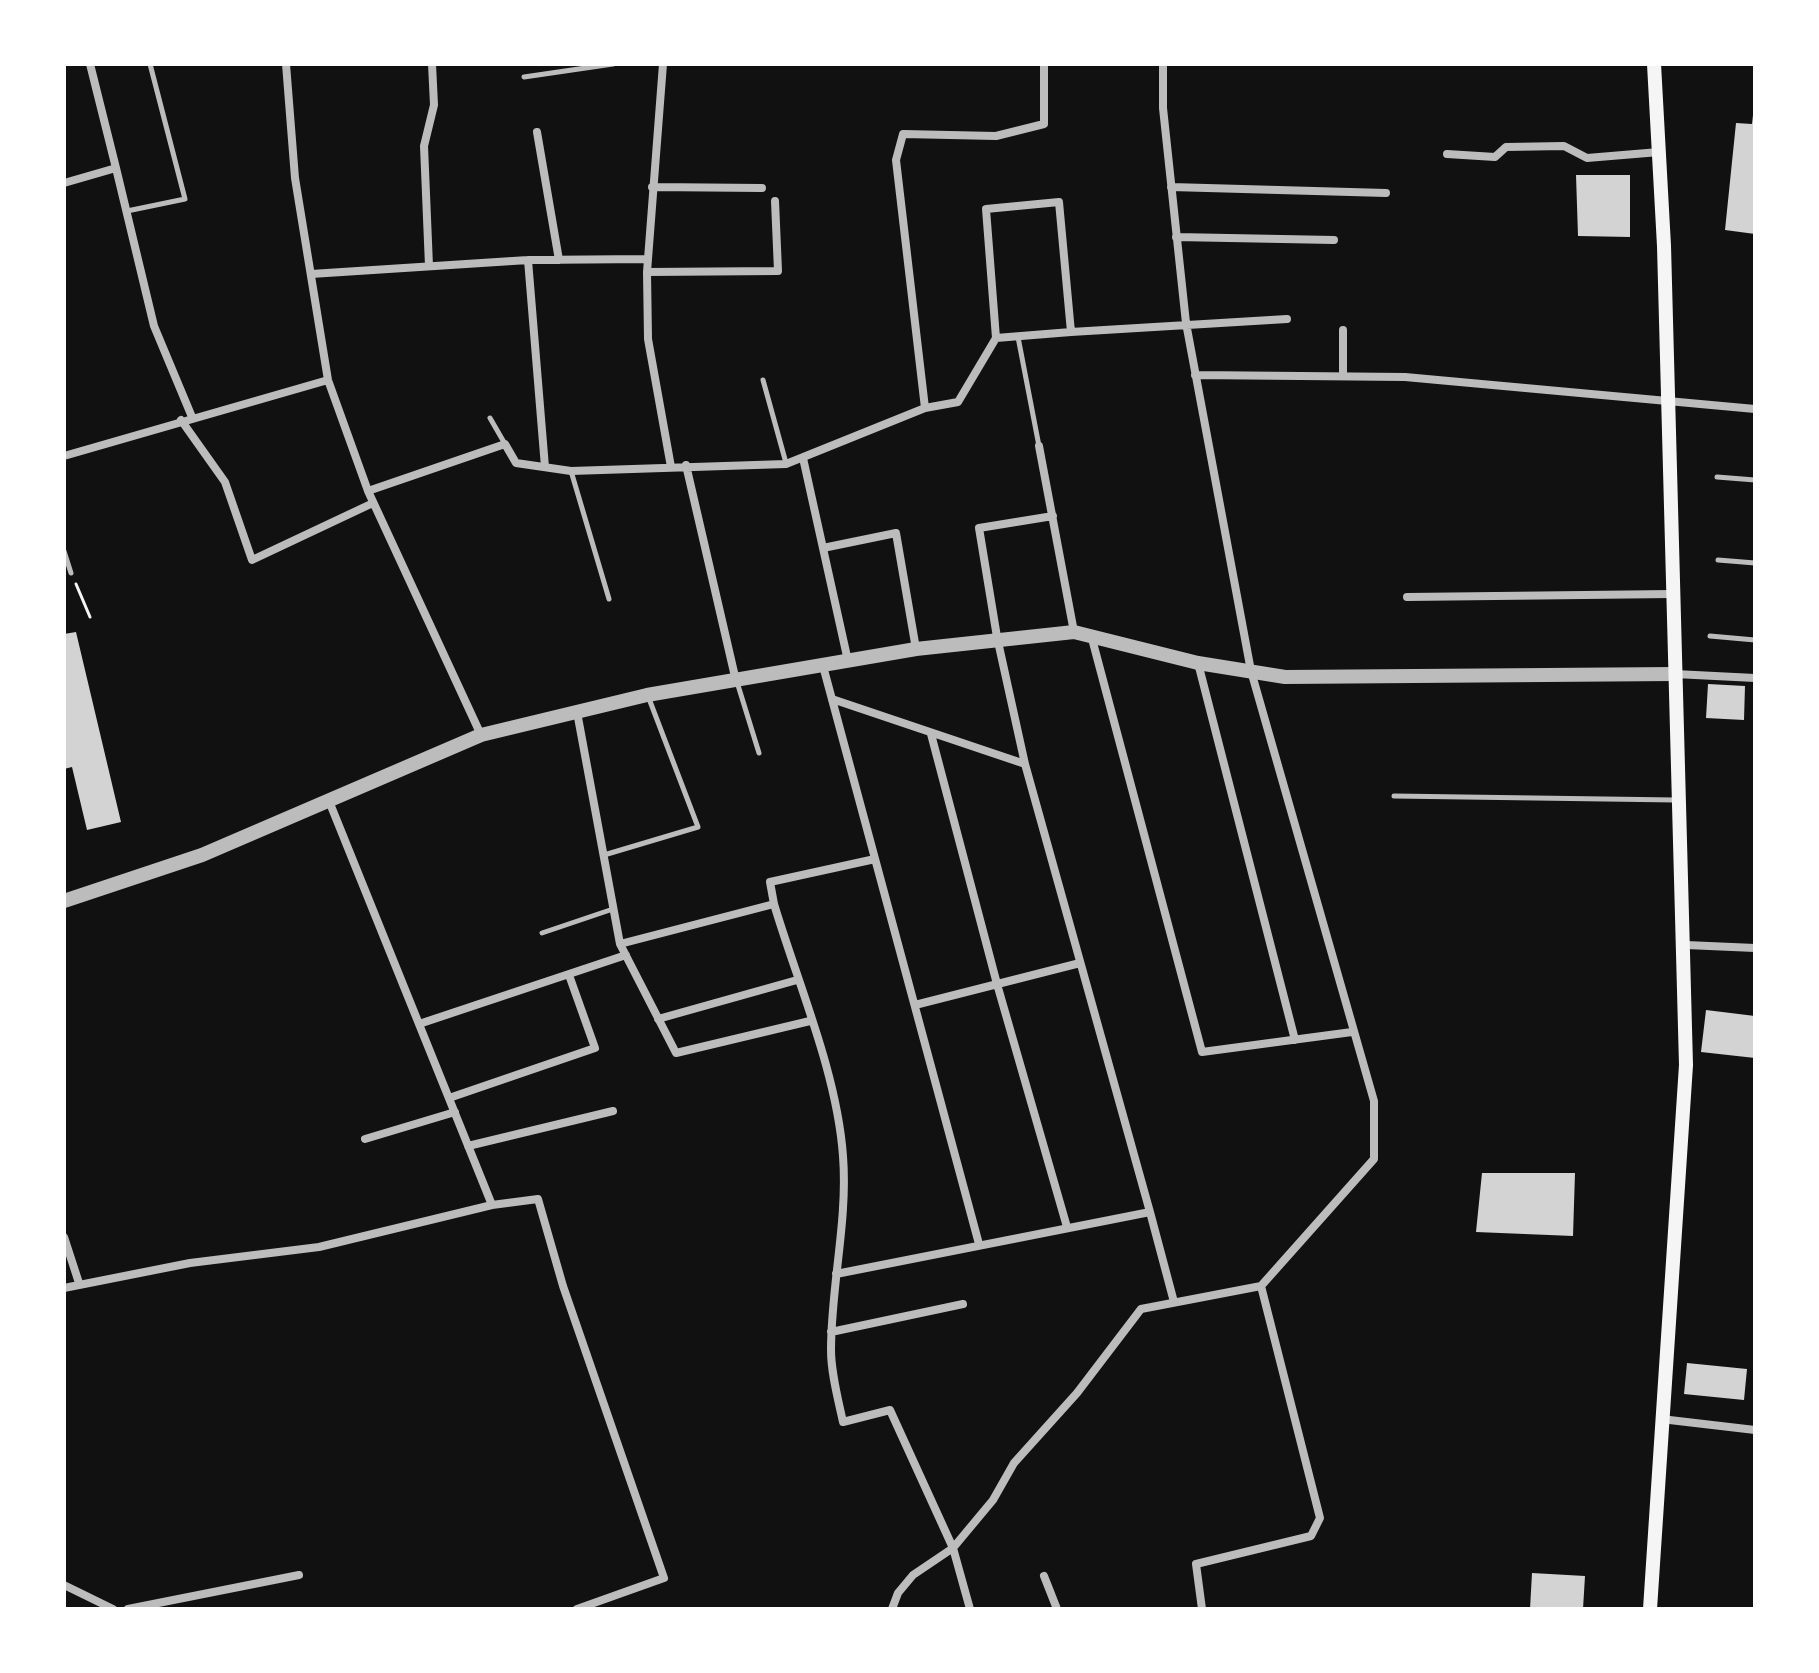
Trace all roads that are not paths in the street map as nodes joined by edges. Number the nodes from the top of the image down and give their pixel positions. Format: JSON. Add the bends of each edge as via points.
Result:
{"nodes":[{"id":1,"x":90,"y":64,"type":"edge"},
{"id":2,"x":150,"y":64,"type":"edge"},
{"id":3,"x":286,"y":64,"type":"edge"},
{"id":4,"x":432,"y":64,"type":"edge"},
{"id":5,"x":613,"y":64,"type":"edge"},
{"id":6,"x":663,"y":64,"type":"edge"},
{"id":7,"x":1044,"y":64,"type":"edge"},
{"id":8,"x":1163,"y":64,"type":"edge"},
{"id":9,"x":1654,"y":64,"type":"edge"},
{"id":10,"x":565,"y":67,"type":"edge"},
{"id":11,"x":524,"y":77,"type":"dead end"},
{"id":12,"x":537,"y":132,"type":"dead end"},
{"id":13,"x":1659,"y":152,"type":"junction"},
{"id":14,"x":1447,"y":154,"type":"dead end"},
{"id":15,"x":116,"y":168,"type":"junction"},
{"id":16,"x":64,"y":183,"type":"edge"},
{"id":17,"x":652,"y":187,"type":"junction"},
{"id":18,"x":1171,"y":187,"type":"junction"},
{"id":19,"x":762,"y":188,"type":"dead end"},
{"id":20,"x":1386,"y":193,"type":"dead end"},
{"id":21,"x":775,"y":201,"type":"dead end"},
{"id":22,"x":127,"y":211,"type":"junction"},
{"id":23,"x":1176,"y":237,"type":"junction"},
{"id":24,"x":1334,"y":240,"type":"dead end"},
{"id":25,"x":647,"y":259,"type":"junction"},
{"id":26,"x":528,"y":260,"type":"junction"},
{"id":27,"x":559,"y":260,"type":"junction"},
{"id":28,"x":429,"y":266,"type":"junction"},
{"id":29,"x":647,"y":272,"type":"junction"},
{"id":30,"x":311,"y":274,"type":"junction"},
{"id":31,"x":1287,"y":319,"type":"dead end"},
{"id":32,"x":1186,"y":323,"type":"junction"},
{"id":33,"x":1343,"y":330,"type":"dead end"},
{"id":34,"x":1071,"y":332,"type":"junction"},
{"id":35,"x":1018,"y":336,"type":"junction"},
{"id":36,"x":996,"y":338,"type":"junction"},
{"id":37,"x":1195,"y":375,"type":"junction"},
{"id":38,"x":1343,"y":376,"type":"junction"},
{"id":39,"x":328,"y":380,"type":"junction"},
{"id":40,"x":763,"y":380,"type":"dead end"},
{"id":41,"x":1668,"y":403,"type":"junction"},
{"id":42,"x":925,"y":408,"type":"junction"},
{"id":43,"x":1755,"y":409,"type":"edge"},
{"id":44,"x":192,"y":417,"type":"junction"},
{"id":45,"x":490,"y":418,"type":"dead end"},
{"id":46,"x":181,"y":420,"type":"junction"},
{"id":47,"x":505,"y":444,"type":"junction"},
{"id":48,"x":1039,"y":446,"type":"joint"},
{"id":49,"x":64,"y":454,"type":"edge"},
{"id":50,"x":803,"y":458,"type":"junction"},
{"id":51,"x":786,"y":464,"type":"junction"},
{"id":52,"x":686,"y":465,"type":"junction"},
{"id":53,"x":545,"y":467,"type":"junction"},
{"id":54,"x":671,"y":467,"type":"junction"},
{"id":55,"x":571,"y":471,"type":"junction"},
{"id":56,"x":1717,"y":477,"type":"dead end"},
{"id":57,"x":1755,"y":480,"type":"edge"},
{"id":58,"x":368,"y":491,"type":"junction"},
{"id":59,"x":373,"y":503,"type":"junction"},
{"id":60,"x":1053,"y":516,"type":"junction"},
{"id":61,"x":823,"y":548,"type":"junction"},
{"id":62,"x":64,"y":551,"type":"edge"},
{"id":63,"x":1718,"y":560,"type":"dead end"},
{"id":64,"x":1755,"y":563,"type":"edge"},
{"id":65,"x":71,"y":573,"type":"road end"},
{"id":66,"x":1672,"y":594,"type":"junction"},
{"id":67,"x":1407,"y":597,"type":"dead end"},
{"id":68,"x":609,"y":599,"type":"dead end"},
{"id":69,"x":1074,"y":632,"type":"junction"},
{"id":70,"x":1091,"y":634,"type":"junction"},
{"id":71,"x":1710,"y":636,"type":"dead end"},
{"id":72,"x":997,"y":637,"type":"junction"},
{"id":73,"x":1755,"y":640,"type":"edge"},
{"id":74,"x":916,"y":649,"type":"junction"},
{"id":75,"x":848,"y":661,"type":"junction"},
{"id":76,"x":1198,"y":663,"type":"junction"},
{"id":77,"x":823,"y":666,"type":"junction"},
{"id":78,"x":1251,"y":671,"type":"junction"},
{"id":79,"x":1675,"y":674,"type":"junction"},
{"id":80,"x":1755,"y":678,"type":"edge"},
{"id":81,"x":736,"y":681,"type":"junction"},
{"id":82,"x":647,"y":695,"type":"junction"},
{"id":83,"x":832,"y":699,"type":"junction"},
{"id":84,"x":577,"y":712,"type":"junction"},
{"id":85,"x":931,"y":734,"type":"junction"},
{"id":86,"x":481,"y":735,"type":"junction"},
{"id":87,"x":759,"y":753,"type":"dead end"},
{"id":88,"x":1025,"y":764,"type":"junction"},
{"id":89,"x":1394,"y":796,"type":"dead end"},
{"id":90,"x":1680,"y":800,"type":"junction"},
{"id":91,"x":329,"y":801,"type":"junction"},
{"id":92,"x":604,"y":855,"type":"junction"},
{"id":93,"x":875,"y":859,"type":"junction"},
{"id":94,"x":64,"y":901,"type":"edge"},
{"id":95,"x":774,"y":904,"type":"junction"},
{"id":96,"x":614,"y":909,"type":"junction"},
{"id":97,"x":542,"y":933,"type":"dead end"},
{"id":98,"x":620,"y":944,"type":"junction"},
{"id":99,"x":1686,"y":945,"type":"junction"},
{"id":100,"x":1755,"y":948,"type":"edge"},
{"id":101,"x":626,"y":955,"type":"junction"},
{"id":102,"x":1080,"y":963,"type":"junction"},
{"id":103,"x":569,"y":975,"type":"junction"},
{"id":104,"x":797,"y":980,"type":"junction"},
{"id":105,"x":997,"y":984,"type":"junction"},
{"id":106,"x":915,"y":1005,"type":"junction"},
{"id":107,"x":658,"y":1019,"type":"junction"},
{"id":108,"x":810,"y":1021,"type":"junction"},
{"id":109,"x":419,"y":1024,"type":"junction"},
{"id":110,"x":1352,"y":1032,"type":"junction"},
{"id":111,"x":1295,"y":1040,"type":"junction"},
{"id":112,"x":449,"y":1098,"type":"junction"},
{"id":113,"x":613,"y":1111,"type":"dead end"},
{"id":114,"x":455,"y":1112,"type":"junction"},
{"id":115,"x":365,"y":1139,"type":"dead end"},
{"id":116,"x":468,"y":1146,"type":"junction"},
{"id":117,"x":492,"y":1205,"type":"junction"},
{"id":118,"x":1150,"y":1212,"type":"junction"},
{"id":119,"x":1067,"y":1227,"type":"junction"},
{"id":120,"x":64,"y":1237,"type":"edge"},
{"id":121,"x":979,"y":1244,"type":"junction"},
{"id":122,"x":836,"y":1274,"type":"junction"},
{"id":123,"x":79,"y":1283,"type":"junction"},
{"id":124,"x":1261,"y":1286,"type":"junction"},
{"id":125,"x":64,"y":1288,"type":"edge"},
{"id":126,"x":1174,"y":1302,"type":"junction"},
{"id":127,"x":963,"y":1304,"type":"dead end"},
{"id":128,"x":831,"y":1332,"type":"junction"},
{"id":129,"x":1660,"y":1419,"type":"junction"},
{"id":130,"x":1755,"y":1430,"type":"edge"},
{"id":131,"x":953,"y":1548,"type":"junction"},
{"id":132,"x":299,"y":1575,"type":"dead end"},
{"id":133,"x":1044,"y":1576,"type":"dead end"},
{"id":134,"x":64,"y":1585,"type":"edge"},
{"id":135,"x":113,"y":1609,"type":"edge"},
{"id":136,"x":128,"y":1609,"type":"edge"},
{"id":137,"x":577,"y":1609,"type":"edge"},
{"id":138,"x":892,"y":1609,"type":"edge"},
{"id":139,"x":970,"y":1609,"type":"edge"},
{"id":140,"x":1057,"y":1609,"type":"edge"},
{"id":141,"x":1202,"y":1609,"type":"edge"},
{"id":142,"x":1650,"y":1609,"type":"edge"}],
"edges":[{"from":1,"to":15,"type":"street"},
{"from":2,"to":22,"type":"lane","via":[[185,199]]},
{"from":3,"to":30,"type":"street","via":[[295,178]]},
{"from":4,"to":28,"type":"street","via":[[434,105],[424,146]]},
{"from":5,"to":10,"type":"lane"},
{"from":6,"to":17,"type":"street"},
{"from":7,"to":42,"type":"street","via":[[1044,124],[996,136],[903,134],[896,160]]},
{"from":8,"to":18,"type":"street"},
{"from":9,"to":13,"type":"main road"},
{"from":10,"to":11,"type":"lane"},
{"from":12,"to":27,"type":"street"},
{"from":13,"to":14,"type":"street","via":[[1587,158],[1564,146],[1549,146],[1506,147],[1495,157]]},
{"from":13,"to":41,"type":"main road"},
{"from":15,"to":16,"type":"street"},
{"from":15,"to":22,"type":"street"},
{"from":17,"to":19,"type":"street"},
{"from":17,"to":25,"type":"street"},
{"from":18,"to":20,"type":"street"},
{"from":18,"to":23,"type":"street"},
{"from":21,"to":29,"type":"street","via":[[778,271]]},
{"from":22,"to":44,"type":"street","via":[[154,326]]},
{"from":23,"to":24,"type":"street"},
{"from":23,"to":32,"type":"street"},
{"from":25,"to":27,"type":"street"},
{"from":25,"to":29,"type":"street"},
{"from":26,"to":27,"type":"street"},
{"from":26,"to":28,"type":"street"},
{"from":26,"to":53,"type":"street"},
{"from":28,"to":30,"type":"street"},
{"from":29,"to":54,"type":"street","via":[[648,339]]},
{"from":30,"to":39,"type":"street"},
{"from":31,"to":32,"type":"street"},
{"from":32,"to":34,"type":"street"},
{"from":32,"to":37,"type":"street"},
{"from":33,"to":38,"type":"street"},
{"from":34,"to":35,"type":"street"},
{"from":34,"to":36,"type":"street","via":[[1059,202],[986,209]]},
{"from":35,"to":36,"type":"street"},
{"from":35,"to":48,"type":"lane"},
{"from":36,"to":42,"type":"street","via":[[958,402]]},
{"from":37,"to":38,"type":"street"},
{"from":37,"to":78,"type":"street"},
{"from":38,"to":41,"type":"street","via":[[1405,377]]},
{"from":39,"to":44,"type":"street"},
{"from":39,"to":58,"type":"street"},
{"from":40,"to":51,"type":"lane"},
{"from":41,"to":43,"type":"street"},
{"from":41,"to":66,"type":"main road"},
{"from":42,"to":50,"type":"street"},
{"from":44,"to":46,"type":"street"},
{"from":45,"to":47,"type":"lane"},
{"from":46,"to":49,"type":"street"},
{"from":46,"to":59,"type":"street","via":[[225,482],[252,560]]},
{"from":47,"to":53,"type":"street","via":[[516,463]]},
{"from":47,"to":58,"type":"street"},
{"from":48,"to":60,"type":"street"},
{"from":50,"to":51,"type":"street"},
{"from":50,"to":61,"type":"street"},
{"from":51,"to":52,"type":"street"},
{"from":52,"to":54,"type":"street"},
{"from":52,"to":81,"type":"street"},
{"from":53,"to":55,"type":"street"},
{"from":54,"to":55,"type":"street"},
{"from":55,"to":68,"type":"lane"},
{"from":56,"to":57,"type":"lane"},
{"from":58,"to":59,"type":"street"},
{"from":59,"to":86,"type":"street"},
{"from":60,"to":69,"type":"street"},
{"from":60,"to":72,"type":"street","via":[[979,528]]},
{"from":61,"to":74,"type":"street","via":[[896,533]]},
{"from":61,"to":75,"type":"street"},
{"from":62,"to":65,"type":"lane"},
{"from":63,"to":64,"type":"lane"},
{"from":66,"to":67,"type":"street"},
{"from":66,"to":79,"type":"main road"},
{"from":69,"to":70,"type":"street"},
{"from":69,"to":72,"type":"street"},
{"from":70,"to":76,"type":"street"},
{"from":70,"to":111,"type":"street","via":[[1202,1052]]},
{"from":71,"to":73,"type":"lane"},
{"from":72,"to":74,"type":"street"},
{"from":72,"to":88,"type":"street"},
{"from":74,"to":75,"type":"street"},
{"from":75,"to":77,"type":"street"},
{"from":76,"to":78,"type":"street"},
{"from":76,"to":111,"type":"street"},
{"from":77,"to":81,"type":"street"},
{"from":77,"to":83,"type":"street"},
{"from":78,"to":79,"type":"street","via":[[1285,677]]},
{"from":78,"to":110,"type":"street"},
{"from":79,"to":80,"type":"street"},
{"from":79,"to":90,"type":"main road"},
{"from":81,"to":82,"type":"street"},
{"from":81,"to":87,"type":"lane"},
{"from":82,"to":84,"type":"street"},
{"from":82,"to":92,"type":"lane","via":[[698,827]]},
{"from":83,"to":85,"type":"street"},
{"from":83,"to":93,"type":"street"},
{"from":84,"to":86,"type":"street"},
{"from":84,"to":92,"type":"street"},
{"from":85,"to":88,"type":"street"},
{"from":85,"to":105,"type":"street"},
{"from":86,"to":91,"type":"street"},
{"from":88,"to":102,"type":"street"},
{"from":89,"to":90,"type":"lane"},
{"from":90,"to":99,"type":"main road"},
{"from":91,"to":94,"type":"street","via":[[202,855]]},
{"from":91,"to":109,"type":"street"},
{"from":92,"to":96,"type":"street"},
{"from":93,"to":95,"type":"street","via":[[770,882]]},
{"from":93,"to":106,"type":"street"},
{"from":95,"to":98,"type":"street"},
{"from":95,"to":104,"type":"street"},
{"from":96,"to":97,"type":"lane"},
{"from":96,"to":98,"type":"street"},
{"from":98,"to":101,"type":"street"},
{"from":99,"to":100,"type":"street"},
{"from":99,"to":129,"type":"main road","via":[[1679,1200]]},
{"from":101,"to":103,"type":"street"},
{"from":101,"to":107,"type":"street"},
{"from":102,"to":105,"type":"street"},
{"from":102,"to":118,"type":"street"},
{"from":103,"to":109,"type":"street"},
{"from":103,"to":112,"type":"street","via":[[595,1048]]},
{"from":104,"to":107,"type":"street"},
{"from":104,"to":108,"type":"street"},
{"from":105,"to":106,"type":"street"},
{"from":105,"to":119,"type":"street"},
{"from":106,"to":121,"type":"street"},
{"from":107,"to":108,"type":"street","via":[[676,1053]]},
{"from":108,"to":122,"type":"street","via":[[831,1085],[843,1155]]},
{"from":109,"to":112,"type":"street"},
{"from":110,"to":111,"type":"street"},
{"from":110,"to":124,"type":"street","via":[[1374,1101],[1374,1159]]},
{"from":112,"to":114,"type":"street"},
{"from":113,"to":116,"type":"street"},
{"from":114,"to":115,"type":"street"},
{"from":114,"to":116,"type":"street"},
{"from":116,"to":117,"type":"street"},
{"from":117,"to":123,"type":"street","via":[[319,1247]]},
{"from":117,"to":137,"type":"street","via":[[538,1199],[664,1578]]},
{"from":118,"to":119,"type":"street"},
{"from":118,"to":126,"type":"street"},
{"from":119,"to":121,"type":"street"},
{"from":120,"to":123,"type":"street"},
{"from":121,"to":122,"type":"street"},
{"from":122,"to":128,"type":"street"},
{"from":123,"to":125,"type":"street"},
{"from":124,"to":126,"type":"street"},
{"from":124,"to":141,"type":"street","via":[[1320,1518],[1311,1536],[1196,1564]]},
{"from":126,"to":131,"type":"street","via":[[1141,1309],[1077,1393],[1014,1463],[993,1500]]},
{"from":127,"to":128,"type":"street"},
{"from":128,"to":131,"type":"street","via":[[843,1422],[890,1410]]},
{"from":129,"to":130,"type":"street"},
{"from":129,"to":142,"type":"main road"},
{"from":131,"to":138,"type":"street","via":[[913,1575]]},
{"from":131,"to":139,"type":"street"},
{"from":132,"to":136,"type":"street"},
{"from":133,"to":140,"type":"street"},
{"from":134,"to":135,"type":"street"}]}
